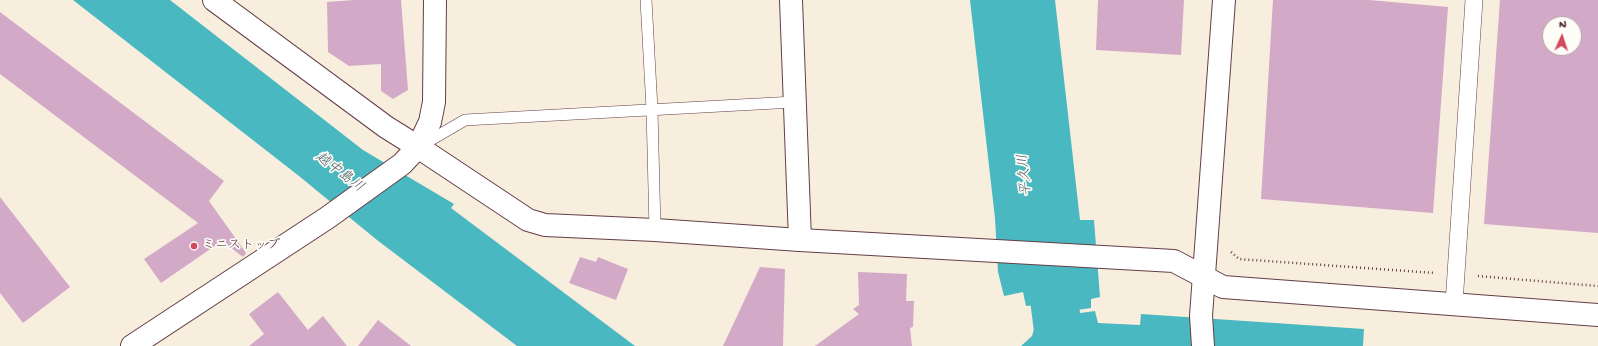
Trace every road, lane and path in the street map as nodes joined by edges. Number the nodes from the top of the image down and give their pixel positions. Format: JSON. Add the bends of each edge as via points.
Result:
{"nodes":[{"id":1,"x":214,"y":0,"type":"edge"},
{"id":2,"x":435,"y":0,"type":"edge"},
{"id":3,"x":646,"y":0,"type":"edge"},
{"id":4,"x":790,"y":0,"type":"edge"},
{"id":5,"x":1224,"y":0,"type":"edge"},
{"id":6,"x":1474,"y":0,"type":"edge"},
{"id":7,"x":794,"y":102,"type":"junction"},
{"id":8,"x":652,"y":109,"type":"junction"},
{"id":9,"x":418,"y":147,"type":"junction"},
{"id":10,"x":655,"y":230,"type":"junction"},
{"id":11,"x":800,"y":240,"type":"junction"},
{"id":12,"x":1230,"y":248,"type":"dead end"},
{"id":13,"x":1455,"y":275,"type":"junction"},
{"id":14,"x":1203,"y":276,"type":"junction"},
{"id":15,"x":1598,"y":286,"type":"edge"},
{"id":16,"x":1454,"y":304,"type":"junction"},
{"id":17,"x":1598,"y":315,"type":"edge"},
{"id":18,"x":132,"y":346,"type":"edge"},
{"id":19,"x":1203,"y":346,"type":"edge"}],
"edges":[{"from":1,"to":9,"type":"street","via":[[386,128]]},
{"from":2,"to":9,"type":"street","via":[[434,102],[430,122]]},
{"from":3,"to":8,"type":"lane"},
{"from":4,"to":7,"type":"street"},
{"from":5,"to":14,"type":"street"},
{"from":6,"to":13,"type":"street"},
{"from":7,"to":8,"type":"lane"},
{"from":7,"to":11,"type":"street"},
{"from":8,"to":9,"type":"lane","via":[[465,120]]},
{"from":8,"to":10,"type":"lane"},
{"from":9,"to":10,"type":"street","via":[[528,220],[564,227]]},
{"from":9,"to":18,"type":"street","via":[[402,164],[327,218]]},
{"from":10,"to":11,"type":"street"},
{"from":11,"to":14,"type":"street","via":[[1174,261]]},
{"from":12,"to":13,"type":"path","via":[[1231,253],[1240,259]]},
{"from":13,"to":15,"type":"path"},
{"from":13,"to":16,"type":"street"},
{"from":14,"to":16,"type":"street","via":[[1223,287]]},
{"from":14,"to":19,"type":"street"},
{"from":16,"to":17,"type":"street"}]}
